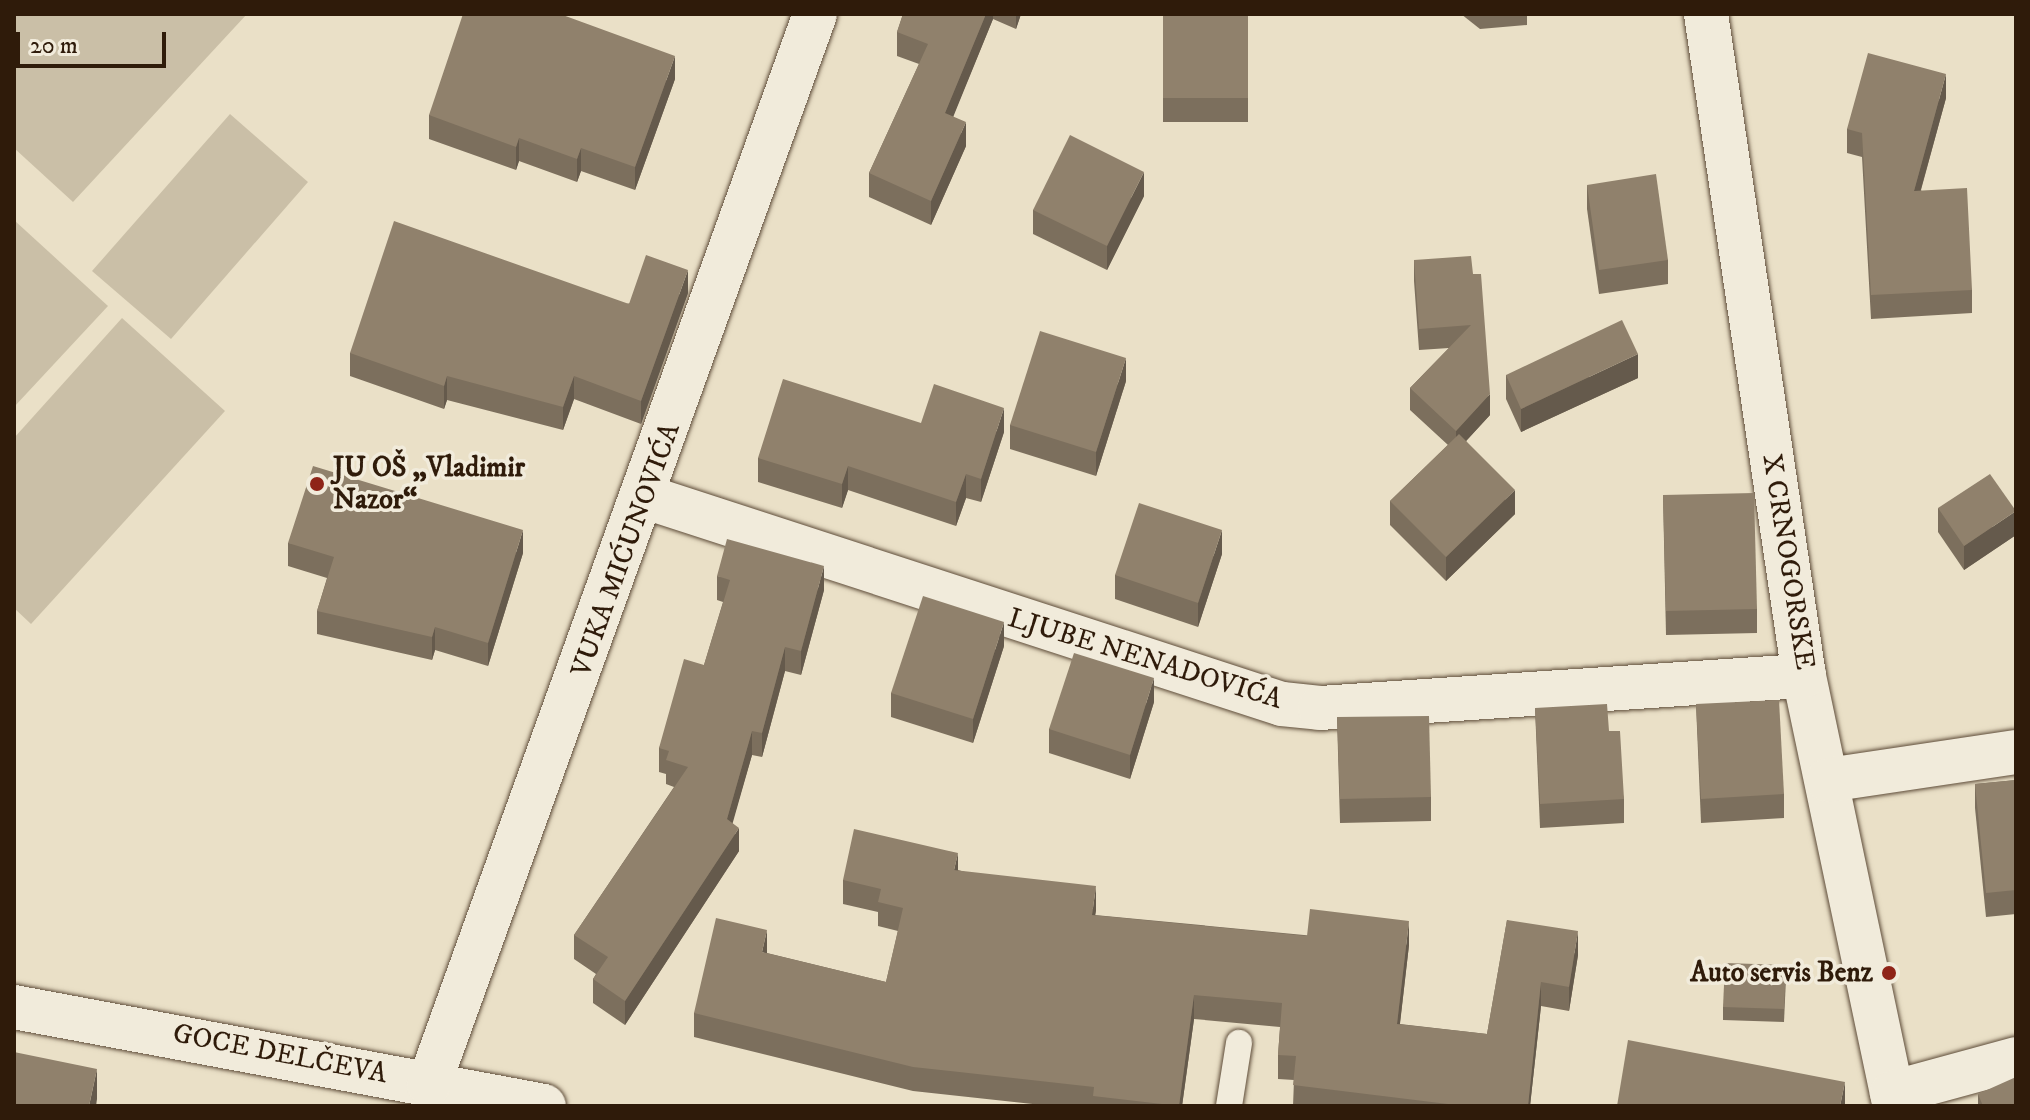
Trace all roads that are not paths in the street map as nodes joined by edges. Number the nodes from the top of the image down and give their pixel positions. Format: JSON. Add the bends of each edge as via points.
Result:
{"nodes":[{"id":1,"x":815,"y":14,"type":"edge"},
{"id":2,"x":1706,"y":14,"type":"edge"},
{"id":3,"x":646,"y":497,"type":"junction"},
{"id":4,"x":1804,"y":676,"type":"junction"},
{"id":5,"x":2016,"y":752,"type":"edge"},
{"id":6,"x":1828,"y":780,"type":"junction"},
{"id":7,"x":14,"y":1007,"type":"edge"},
{"id":8,"x":1239,"y":1043,"type":"dead end"},
{"id":9,"x":2016,"y":1059,"type":"edge"},
{"id":10,"x":429,"y":1084,"type":"junction"},
{"id":11,"x":1894,"y":1099,"type":"edge"},
{"id":12,"x":544,"y":1106,"type":"edge"},
{"id":13,"x":1229,"y":1106,"type":"edge"}],
"edges":[{"from":1,"to":3,"type":"street","name":"VUKA MIĆUNOVIĆA"},
{"from":2,"to":4,"type":"street","name":"X CRNOGORSKE"},
{"from":3,"to":4,"type":"street","name":"LJUBE NENADOVIĆA","via":[[1282,704],[1320,708]]},
{"from":3,"to":10,"type":"street","name":"VUKA MIĆUNOVIĆA"},
{"from":4,"to":6,"type":"street","name":"X CRNOGORSKE"},
{"from":5,"to":6,"type":"street"},
{"from":6,"to":11,"type":"street","name":"X CRNOGORSKE"},
{"from":7,"to":10,"type":"street","name":"GOCE DELČEVA"},
{"from":8,"to":13,"type":"lane"},
{"from":9,"to":11,"type":"street"},
{"from":10,"to":12,"type":"street","name":"GOCE DELČEVA"}]}
